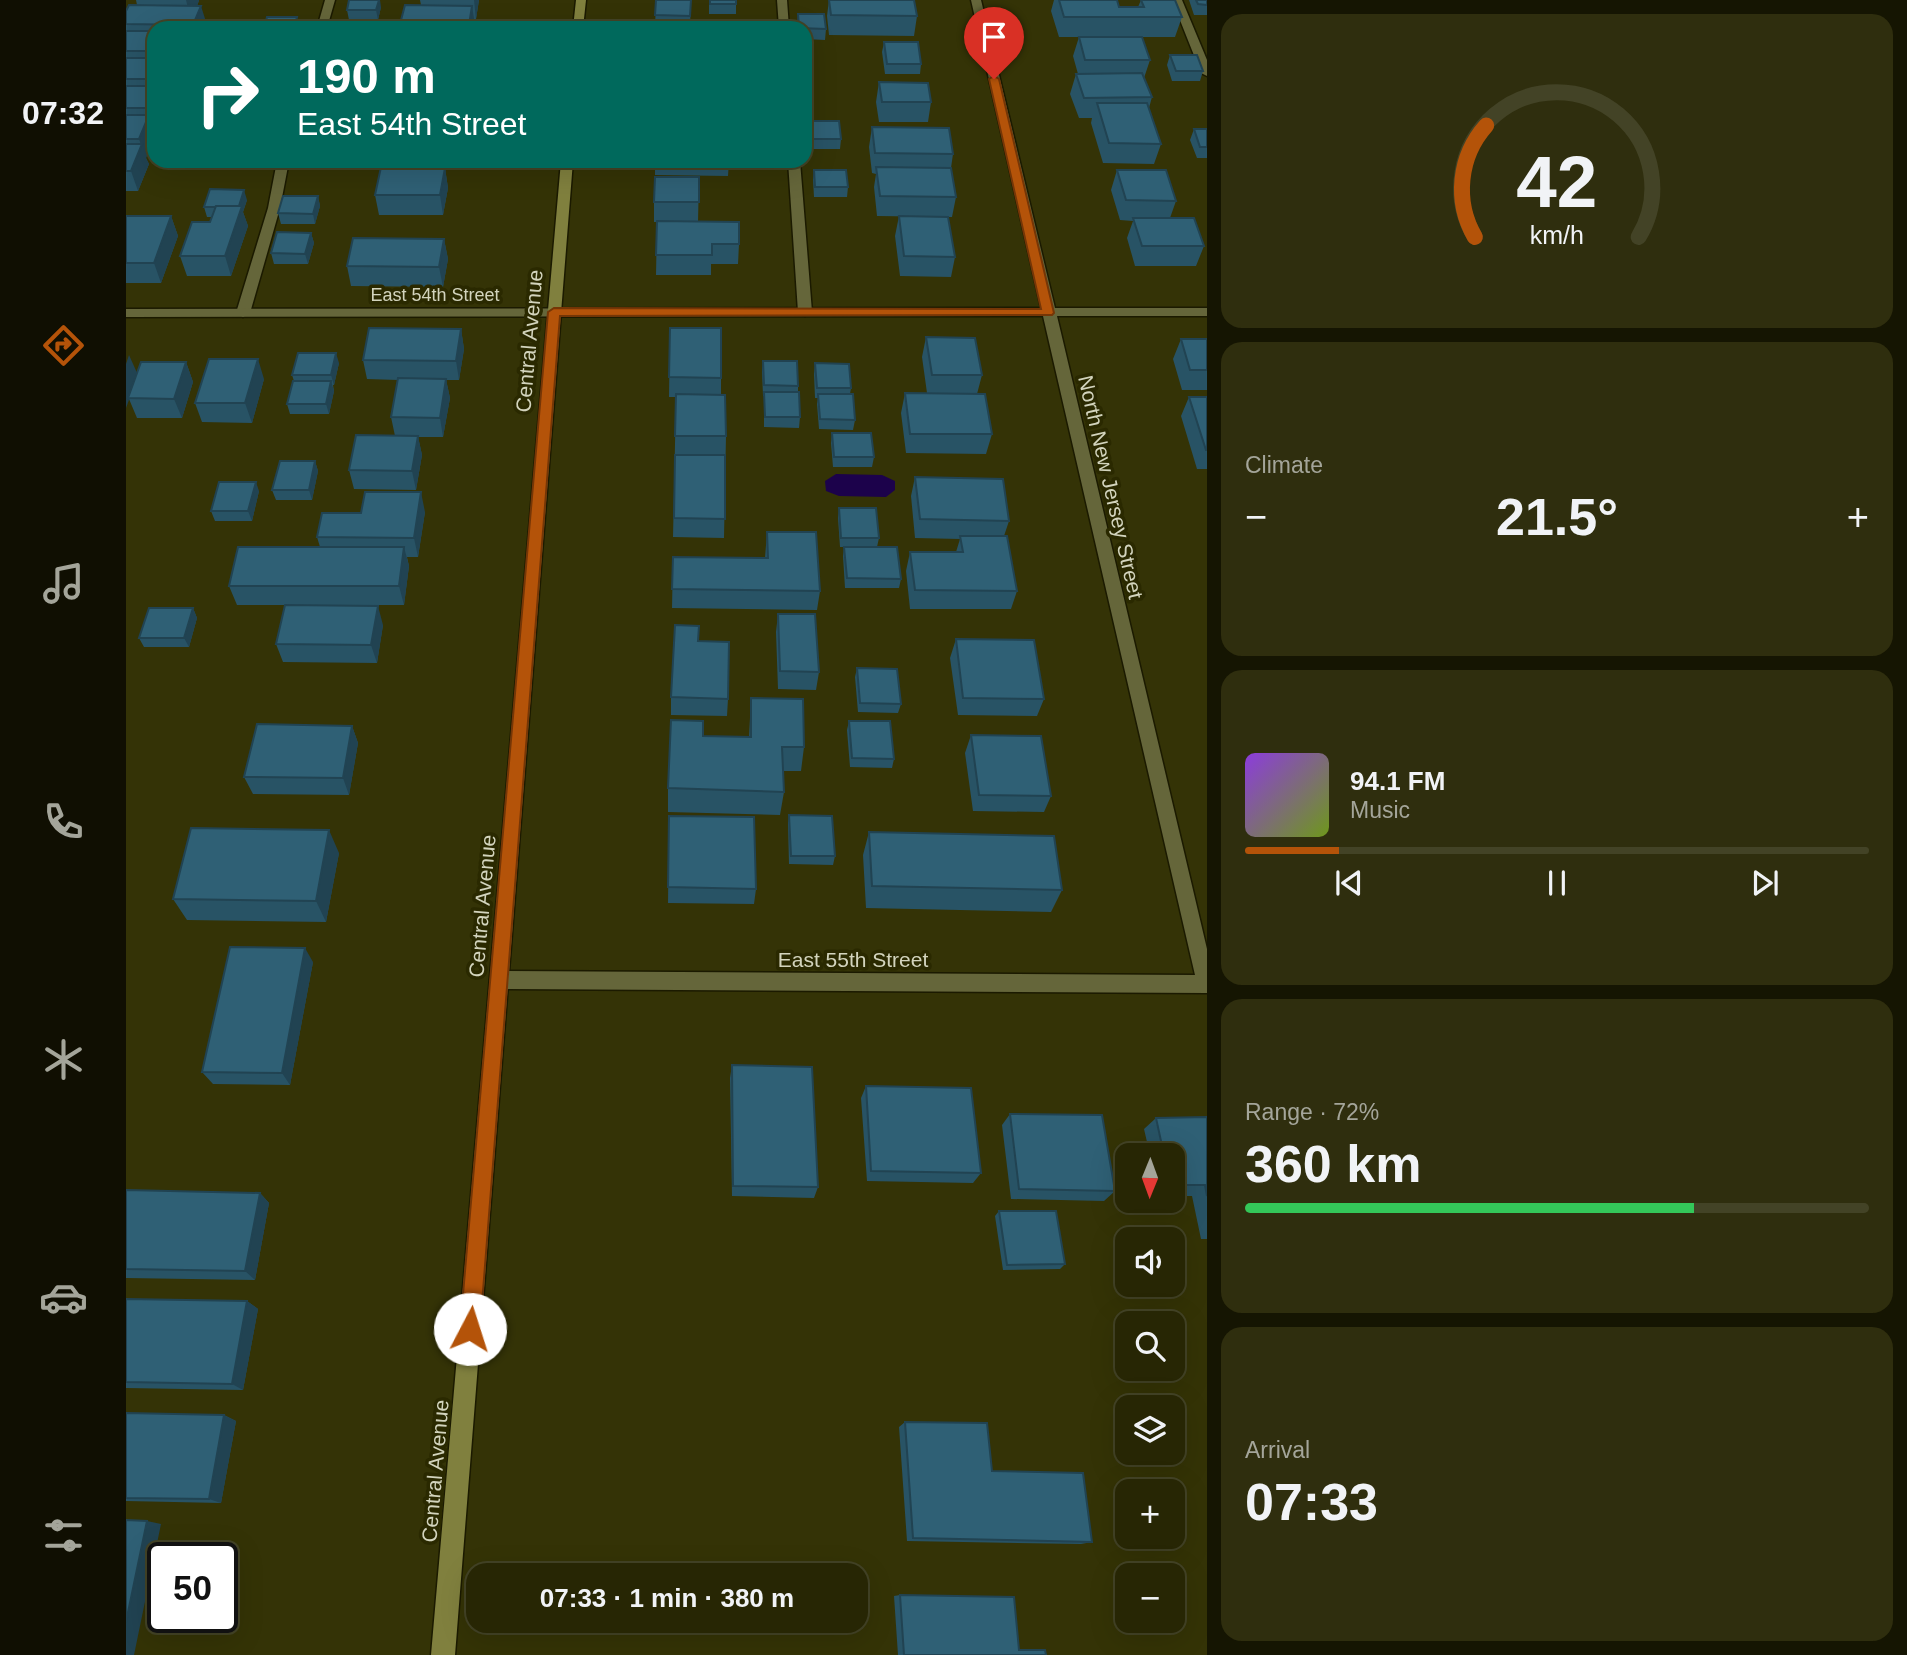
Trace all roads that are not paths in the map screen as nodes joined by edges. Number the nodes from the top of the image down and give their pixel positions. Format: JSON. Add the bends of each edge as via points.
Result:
{"nodes":[{"id":1,"x":330,"y":0,"type":"edge"},
{"id":2,"x":580,"y":0,"type":"edge"},
{"id":3,"x":782,"y":0,"type":"edge"},
{"id":4,"x":976,"y":0,"type":"edge"},
{"id":5,"x":1177,"y":0,"type":"edge"},
{"id":6,"x":324,"y":21,"type":"edge"},
{"id":7,"x":578,"y":21,"type":"edge"},
{"id":8,"x":784,"y":21,"type":"edge"},
{"id":9,"x":1207,"y":74,"type":"edge"},
{"id":10,"x":282,"y":168,"type":"edge"},
{"id":11,"x":566,"y":168,"type":"edge"},
{"id":12,"x":795,"y":168,"type":"edge"},
{"id":13,"x":554,"y":312,"type":"junction"},
{"id":14,"x":126,"y":313,"type":"edge"},
{"id":15,"x":243,"y":313,"type":"junction"},
{"id":16,"x":805,"y":313,"type":"junction"},
{"id":17,"x":1048,"y":313,"type":"junction"},
{"id":18,"x":1207,"y":313,"type":"edge"},
{"id":19,"x":499,"y":980,"type":"junction"},
{"id":20,"x":1206,"y":984,"type":"edge"},
{"id":21,"x":443,"y":1655,"type":"edge"}],
"edges":[{"from":1,"to":6,"type":"street"},
{"from":2,"to":7,"type":"main road"},
{"from":3,"to":8,"type":"street"},
{"from":4,"to":17,"type":"street","name":"North New Jersey Street"},
{"from":5,"to":9,"type":"street"},
{"from":10,"to":15,"type":"street"},
{"from":11,"to":13,"type":"main road","name":"Central Avenue"},
{"from":12,"to":16,"type":"street"},
{"from":13,"to":15,"type":"street","name":"East 54th Street"},
{"from":13,"to":16,"type":"street","name":"East 54th Street"},
{"from":13,"to":19,"type":"main road","name":"Central Avenue"},
{"from":14,"to":15,"type":"street","name":"East 54th Street"},
{"from":16,"to":17,"type":"street","name":"East 54th Street"},
{"from":17,"to":18,"type":"street","name":"East 54th Street"},
{"from":17,"to":20,"type":"street","name":"North New Jersey Street"},
{"from":19,"to":20,"type":"street","name":"East 55th Street"},
{"from":19,"to":21,"type":"main road","name":"Central Avenue"}]}
